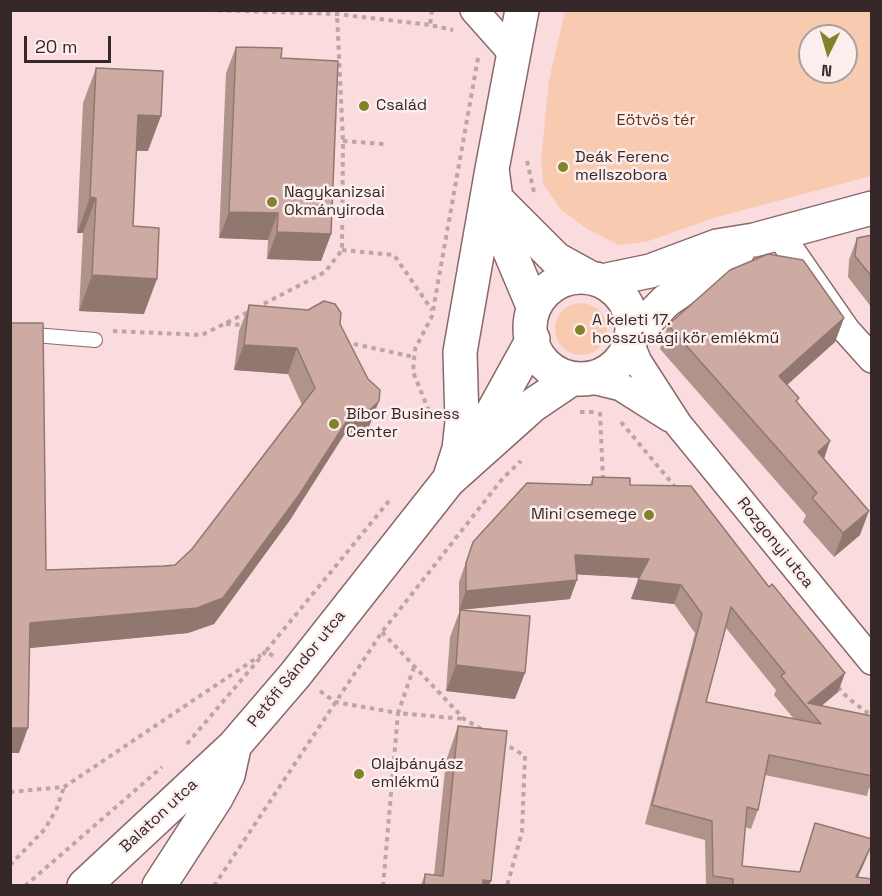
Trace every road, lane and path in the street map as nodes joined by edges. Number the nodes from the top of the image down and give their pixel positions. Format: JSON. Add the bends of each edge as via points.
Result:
{"nodes":[{"id":1,"x":208,"y":10,"type":"edge"},
{"id":2,"x":432,"y":10,"type":"edge"},
{"id":3,"x":522,"y":10,"type":"edge"},
{"id":4,"x":337,"y":14,"type":"junction"},
{"id":5,"x":469,"y":21,"type":"edge"},
{"id":6,"x":430,"y":25,"type":"junction"},
{"id":7,"x":478,"y":54,"type":"dead end"},
{"id":8,"x":514,"y":55,"type":"junction"},
{"id":9,"x":343,"y":141,"type":"junction"},
{"id":10,"x":384,"y":144,"type":"dead end"},
{"id":11,"x":526,"y":155,"type":"dead end"},
{"id":12,"x":494,"y":184,"type":"junction"},
{"id":13,"x":535,"y":195,"type":"dead end"},
{"id":14,"x":872,"y":208,"type":"edge"},
{"id":15,"x":766,"y":236,"type":"junction"},
{"id":16,"x":342,"y":250,"type":"junction"},
{"id":17,"x":595,"y":279,"type":"junction"},
{"id":18,"x":533,"y":306,"type":"junction"},
{"id":19,"x":432,"y":310,"type":"junction"},
{"id":20,"x":226,"y":324,"type":"junction"},
{"id":21,"x":255,"y":326,"type":"edge"},
{"id":22,"x":109,"y":331,"type":"dead end"},
{"id":23,"x":10,"y":333,"type":"edge"},
{"id":24,"x":338,"y":336,"type":"edge"},
{"id":25,"x":532,"y":339,"type":"junction"},
{"id":26,"x":631,"y":339,"type":"junction"},
{"id":27,"x":95,"y":340,"type":"dead end"},
{"id":28,"x":414,"y":357,"type":"junction"},
{"id":29,"x":872,"y":359,"type":"edge"},
{"id":30,"x":579,"y":379,"type":"junction"},
{"id":31,"x":600,"y":412,"type":"dead end"},
{"id":32,"x":431,"y":417,"type":"dead end"},
{"id":33,"x":617,"y":417,"type":"dead end"},
{"id":34,"x":678,"y":424,"type":"junction"},
{"id":35,"x":455,"y":475,"type":"junction"},
{"id":36,"x":503,"y":478,"type":"dead end"},
{"id":37,"x":603,"y":486,"type":"edge"},
{"id":38,"x":682,"y":496,"type":"edge"},
{"id":39,"x":390,"y":500,"type":"dead end"},
{"id":40,"x":382,"y":632,"type":"junction"},
{"id":41,"x":266,"y":651,"type":"junction"},
{"id":42,"x":872,"y":661,"type":"edge"},
{"id":43,"x":414,"y":668,"type":"junction"},
{"id":44,"x":295,"y":675,"type":"junction"},
{"id":45,"x":834,"y":681,"type":"edge"},
{"id":46,"x":335,"y":702,"type":"junction"},
{"id":47,"x":398,"y":712,"type":"junction"},
{"id":48,"x":872,"y":717,"type":"edge"},
{"id":49,"x":464,"y":719,"type":"junction"},
{"id":50,"x":484,"y":732,"type":"edge"},
{"id":51,"x":495,"y":738,"type":"edge"},
{"id":52,"x":234,"y":746,"type":"junction"},
{"id":53,"x":182,"y":749,"type":"dead end"},
{"id":54,"x":165,"y":765,"type":"dead end"},
{"id":55,"x":64,"y":787,"type":"junction"},
{"id":56,"x":10,"y":792,"type":"edge"},
{"id":57,"x":10,"y":865,"type":"edge"},
{"id":58,"x":25,"y":885,"type":"edge"},
{"id":59,"x":84,"y":885,"type":"edge"},
{"id":60,"x":159,"y":885,"type":"edge"},
{"id":61,"x":214,"y":885,"type":"edge"},
{"id":62,"x":383,"y":885,"type":"edge"},
{"id":63,"x":507,"y":885,"type":"edge"}],
"edges":[{"from":1,"to":4,"type":"path"},
{"from":2,"to":6,"type":"path"},
{"from":3,"to":8,"type":"street"},
{"from":4,"to":6,"type":"path"},
{"from":4,"to":9,"type":"path"},
{"from":5,"to":6,"type":"path"},
{"from":5,"to":8,"type":"street"},
{"from":7,"to":19,"type":"path"},
{"from":8,"to":12,"type":"street"},
{"from":9,"to":10,"type":"path"},
{"from":9,"to":16,"type":"path"},
{"from":11,"to":13,"type":"path"},
{"from":12,"to":17,"type":"street","via":[[556,259]]},
{"from":12,"to":18,"type":"street","via":[[500,228]]},
{"from":12,"to":35,"type":"street","via":[[460,352],[461,436]]},
{"from":14,"to":15,"type":"street"},
{"from":15,"to":17,"type":"street","via":[[717,246],[650,271]]},
{"from":15,"to":26,"type":"street","via":[[666,301]]},
{"from":15,"to":29,"type":"street"},
{"from":16,"to":19,"type":"path","via":[[394,255]]},
{"from":16,"to":20,"type":"path","via":[[325,272]]},
{"from":17,"to":18,"type":"street","via":[[561,280],[550,286]]},
{"from":17,"to":26,"type":"street","via":[[611,287],[626,307]]},
{"from":18,"to":25,"type":"street"},
{"from":19,"to":28,"type":"path"},
{"from":20,"to":21,"type":"path"},
{"from":20,"to":22,"type":"path","via":[[191,336]]},
{"from":23,"to":27,"type":"lane"},
{"from":24,"to":28,"type":"path","via":[[346,343]]},
{"from":25,"to":30,"type":"street","via":[[548,366]]},
{"from":25,"to":35,"type":"street","name":"Petőfi Sándor utca"},
{"from":26,"to":30,"type":"street","via":[[614,367]]},
{"from":26,"to":34,"type":"street","name":"Rozgonyi utca","via":[[638,362]]},
{"from":28,"to":32,"type":"path","via":[[418,390]]},
{"from":30,"to":34,"type":"street","name":"Rozgonyi utca","via":[[621,387]]},
{"from":30,"to":35,"type":"street","name":"Petőfi Sándor utca","via":[[533,405]]},
{"from":31,"to":37,"type":"path"},
{"from":33,"to":38,"type":"path"},
{"from":34,"to":42,"type":"street","name":"Rozgonyi utca"},
{"from":35,"to":44,"type":"street","name":"Petőfi Sándor utca"},
{"from":36,"to":40,"type":"path"},
{"from":39,"to":41,"type":"path"},
{"from":40,"to":43,"type":"path"},
{"from":40,"to":46,"type":"path"},
{"from":41,"to":44,"type":"path"},
{"from":41,"to":53,"type":"path"},
{"from":41,"to":55,"type":"path"},
{"from":43,"to":47,"type":"path"},
{"from":43,"to":49,"type":"path"},
{"from":44,"to":46,"type":"path"},
{"from":44,"to":52,"type":"street","name":"Petőfi Sándor utca"},
{"from":45,"to":48,"type":"path"},
{"from":46,"to":47,"type":"path"},
{"from":46,"to":61,"type":"path"},
{"from":47,"to":49,"type":"path"},
{"from":47,"to":62,"type":"path"},
{"from":49,"to":50,"type":"path"},
{"from":51,"to":63,"type":"path","via":[[525,756],[522,832]]},
{"from":52,"to":59,"type":"street","name":"Balaton utca"},
{"from":52,"to":60,"type":"street","name":"Petőfi Sándor utca","via":[[228,775],[216,798]]},
{"from":54,"to":58,"type":"path"},
{"from":55,"to":56,"type":"path"},
{"from":55,"to":57,"type":"path","via":[[45,829]]}]}
